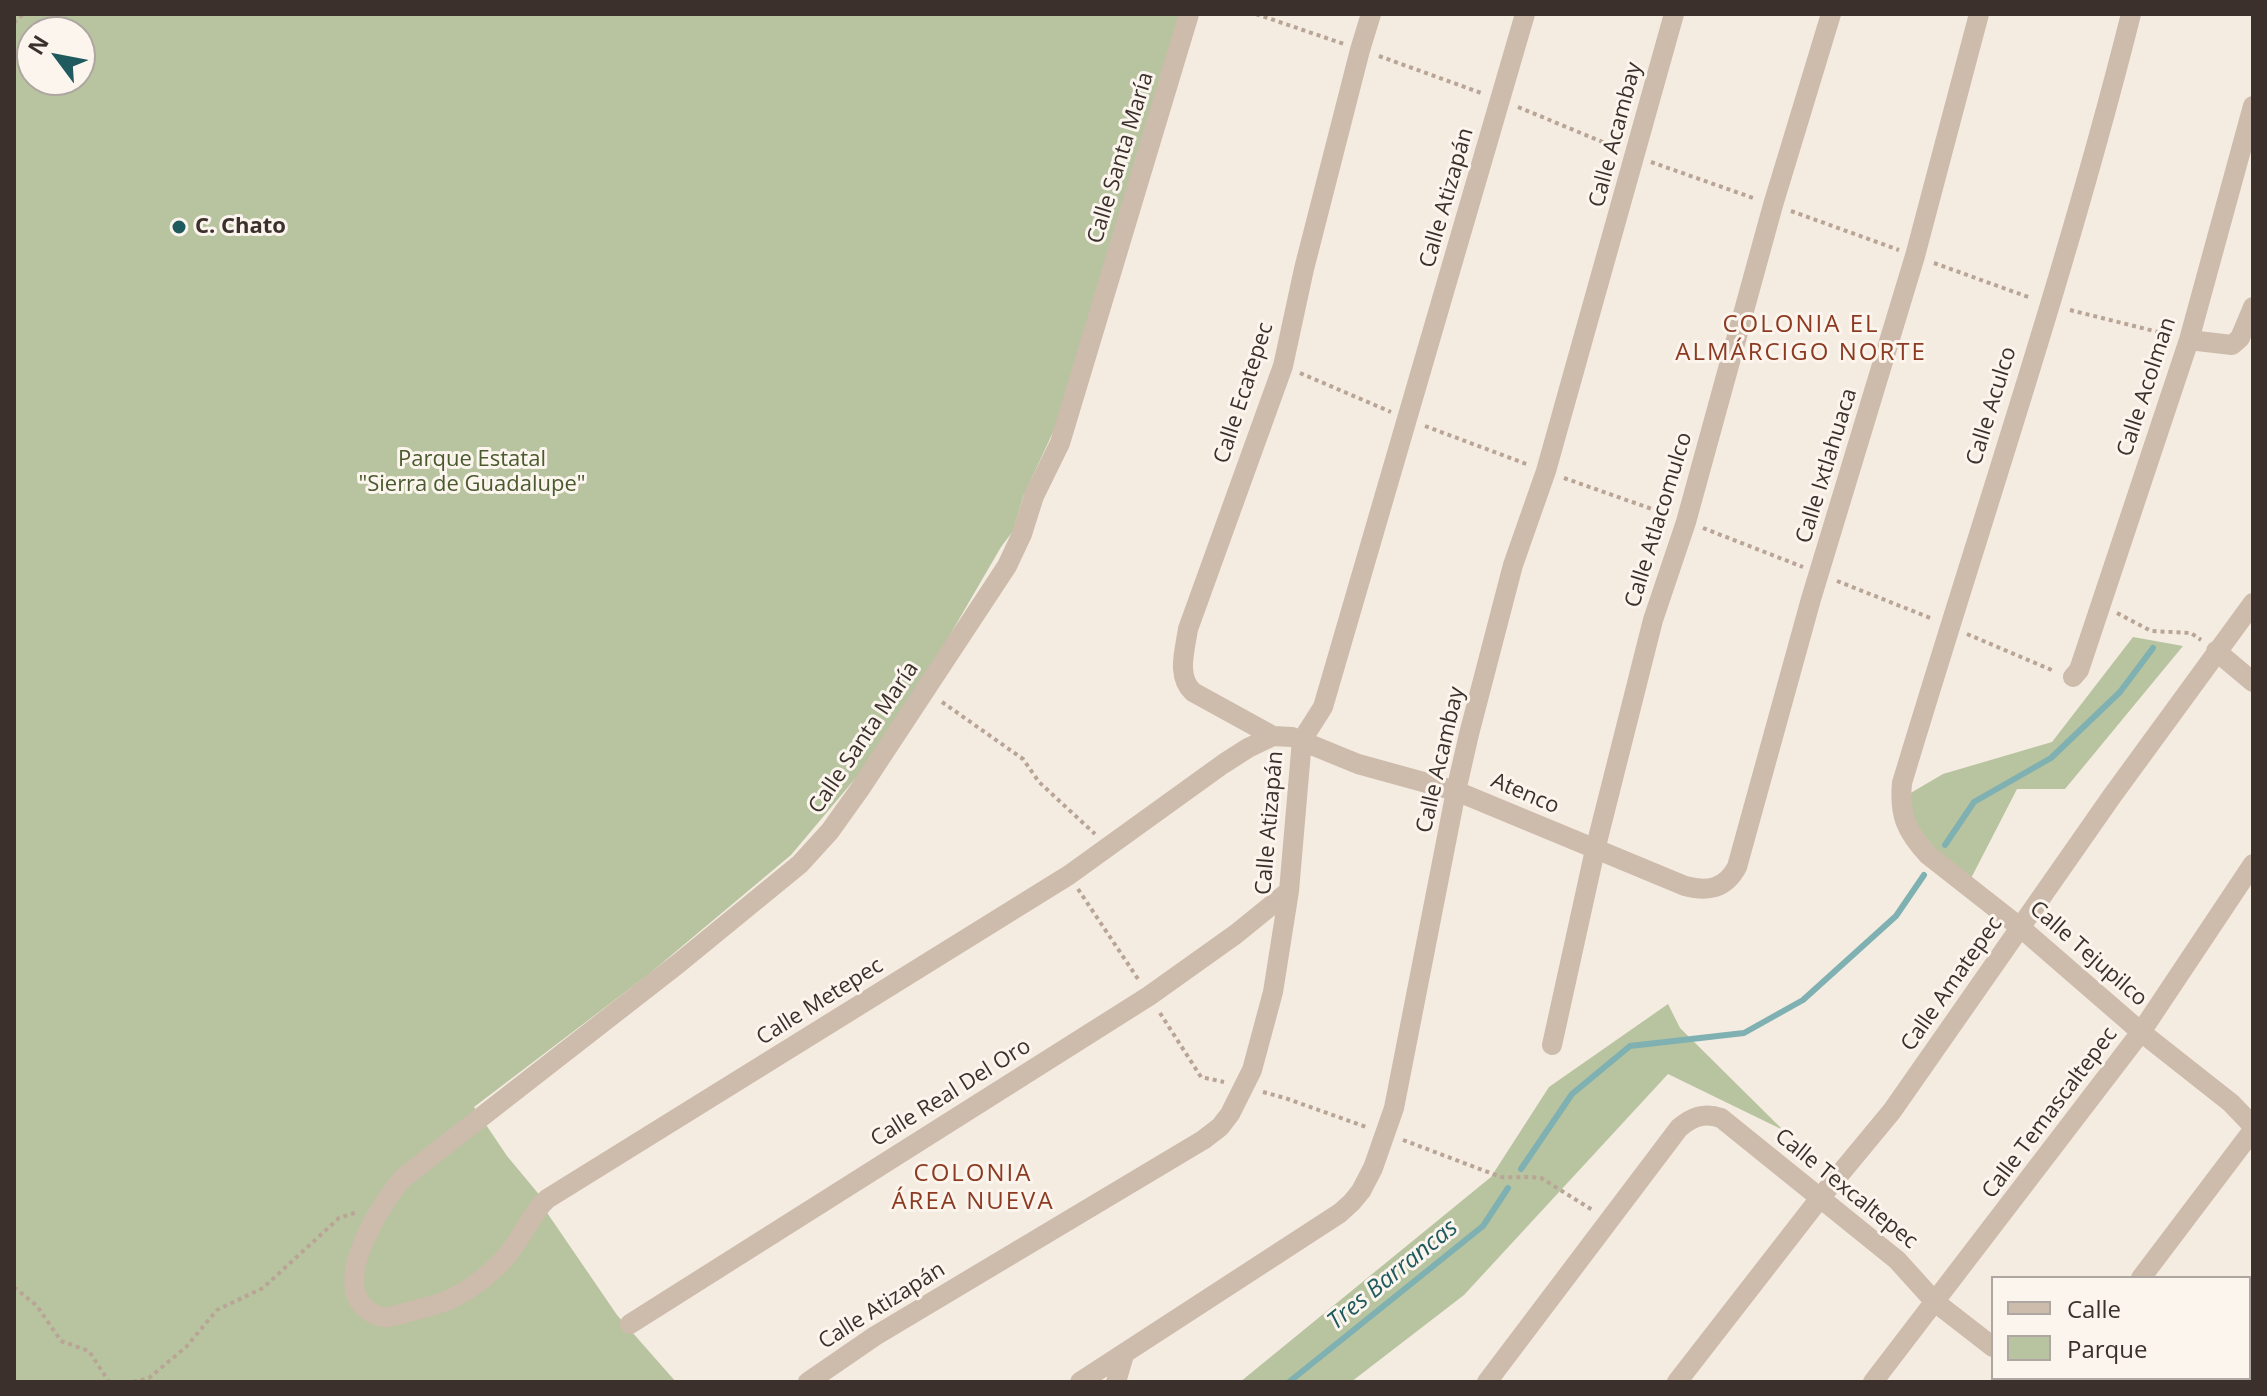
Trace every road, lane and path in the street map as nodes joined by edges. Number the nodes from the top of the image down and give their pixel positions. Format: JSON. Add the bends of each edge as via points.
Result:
{"nodes":[{"id":1,"x":23,"y":14,"type":"edge"},
{"id":2,"x":1189,"y":14,"type":"edge"},
{"id":3,"x":1256,"y":14,"type":"edge"},
{"id":4,"x":1371,"y":14,"type":"edge"},
{"id":5,"x":1525,"y":14,"type":"edge"},
{"id":6,"x":1674,"y":14,"type":"edge"},
{"id":7,"x":1831,"y":14,"type":"edge"},
{"id":8,"x":1979,"y":14,"type":"edge"},
{"id":9,"x":2131,"y":14,"type":"edge"},
{"id":10,"x":14,"y":23,"type":"edge"},
{"id":11,"x":1360,"y":50,"type":"junction"},
{"id":12,"x":1501,"y":100,"type":"junction"},
{"id":13,"x":2253,"y":106,"type":"edge"},
{"id":14,"x":1635,"y":156,"type":"junction"},
{"id":15,"x":1773,"y":205,"type":"junction"},
{"id":16,"x":1915,"y":256,"type":"junction"},
{"id":17,"x":2049,"y":304,"type":"junction"},
{"id":18,"x":2253,"y":307,"type":"edge"},
{"id":19,"x":2189,"y":340,"type":"junction"},
{"id":20,"x":1820,"y":574,"type":"junction"},
{"id":21,"x":2253,"y":603,"type":"edge"},
{"id":22,"x":2101,"y":604,"type":"junction"},
{"id":23,"x":1949,"y":626,"type":"junction"},
{"id":24,"x":2216,"y":651,"type":"junction"},
{"id":25,"x":2073,"y":677,"type":"joint"},
{"id":26,"x":2253,"y":682,"type":"edge"},
{"id":27,"x":926,"y":691,"type":"junction"},
{"id":28,"x":1273,"y":736,"type":"junction"},
{"id":29,"x":1302,"y":740,"type":"junction"},
{"id":30,"x":1456,"y":791,"type":"junction"},
{"id":31,"x":1902,"y":812,"type":"joint"},
{"id":32,"x":1108,"y":847,"type":"junction"},
{"id":33,"x":1595,"y":850,"type":"junction"},
{"id":34,"x":2253,"y":864,"type":"edge"},
{"id":35,"x":1069,"y":875,"type":"junction"},
{"id":36,"x":1727,"y":882,"type":"joint"},
{"id":37,"x":1289,"y":891,"type":"junction"},
{"id":38,"x":2021,"y":928,"type":"junction"},
{"id":39,"x":1149,"y":996,"type":"junction"},
{"id":40,"x":2141,"y":1032,"type":"junction"},
{"id":41,"x":1552,"y":1045,"type":"dead end"},
{"id":42,"x":1244,"y":1087,"type":"junction"},
{"id":43,"x":2253,"y":1128,"type":"edge"},
{"id":44,"x":1386,"y":1134,"type":"junction"},
{"id":45,"x":1820,"y":1198,"type":"junction"},
{"id":46,"x":379,"y":1210,"type":"junction"},
{"id":47,"x":1609,"y":1221,"type":"junction"},
{"id":48,"x":2142,"y":1276,"type":"edge"},
{"id":49,"x":14,"y":1287,"type":"edge"},
{"id":50,"x":1935,"y":1302,"type":"junction"},
{"id":51,"x":375,"y":1315,"type":"joint"},
{"id":52,"x":630,"y":1324,"type":"dead end"},
{"id":53,"x":1991,"y":1345,"type":"edge"},
{"id":54,"x":1124,"y":1355,"type":"junction"},
{"id":55,"x":109,"y":1382,"type":"edge"},
{"id":56,"x":133,"y":1382,"type":"edge"},
{"id":57,"x":808,"y":1382,"type":"edge"},
{"id":58,"x":1080,"y":1382,"type":"edge"},
{"id":59,"x":1116,"y":1382,"type":"edge"},
{"id":60,"x":1487,"y":1382,"type":"edge"},
{"id":61,"x":1677,"y":1382,"type":"edge"},
{"id":62,"x":1873,"y":1382,"type":"edge"}],
"edges":[{"from":1,"to":10,"type":"path"},
{"from":2,"to":27,"type":"street","name":"Calle Santa María","via":[[1060,443],[1007,566]]},
{"from":3,"to":11,"type":"path"},
{"from":4,"to":11,"type":"street","name":"Calle Ecatepec"},
{"from":5,"to":12,"type":"street","name":"Calle Atizapán"},
{"from":6,"to":14,"type":"street","name":"Calle Acambay"},
{"from":7,"to":15,"type":"street","name":"Calle Atlacomulco"},
{"from":8,"to":16,"type":"street","name":"Calle Ixtlahuaca"},
{"from":9,"to":17,"type":"street","name":"Calle Aculco"},
{"from":11,"to":12,"type":"path"},
{"from":11,"to":28,"type":"street","name":"Calle Ecatepec","via":[[1283,366],[1188,629],[1183,669],[1187,687]]},
{"from":12,"to":14,"type":"path"},
{"from":12,"to":29,"type":"street","name":"Calle Atizapán","via":[[1323,707]]},
{"from":13,"to":19,"type":"street","name":"Calle Acolman"},
{"from":14,"to":15,"type":"path"},
{"from":14,"to":30,"type":"street","name":"Calle Acambay","via":[[1546,471],[1513,565]]},
{"from":15,"to":16,"type":"path"},
{"from":15,"to":33,"type":"street","name":"Calle Atlacomulco","via":[[1686,522],[1653,620]]},
{"from":16,"to":17,"type":"path"},
{"from":16,"to":20,"type":"street","name":"Calle Ixtlahuaca"},
{"from":17,"to":19,"type":"path"},
{"from":17,"to":23,"type":"street","name":"Calle Aculco"},
{"from":18,"to":19,"type":"street","via":[[2232,345]]},
{"from":19,"to":22,"type":"street","name":"Calle Acolman"},
{"from":20,"to":23,"type":"path"},
{"from":20,"to":36,"type":"street","name":"Calle Ixtlahuaca","via":[[1740,858]]},
{"from":21,"to":24,"type":"street","name":"Calle Amatepec"},
{"from":22,"to":24,"type":"path","via":[[2151,631],[2191,633]]},
{"from":22,"to":25,"type":"street","name":"Calle Acolman"},
{"from":23,"to":25,"type":"path"},
{"from":23,"to":31,"type":"street","name":"Calle Aculco","via":[[1902,783]]},
{"from":24,"to":26,"type":"street"},
{"from":24,"to":38,"type":"street","name":"Calle Amatepec"},
{"from":27,"to":32,"type":"path","via":[[1023,759],[1039,782]]},
{"from":27,"to":46,"type":"street","name":"Calle Santa María","via":[[830,831],[800,864],[421,1162]]},
{"from":28,"to":29,"type":"street"},
{"from":28,"to":32,"type":"street","name":"Calle Metepec","via":[[1223,764]]},
{"from":29,"to":30,"type":"street","name":"Atenco","via":[[1358,764]]},
{"from":29,"to":37,"type":"street","name":"Calle Atizapán"},
{"from":30,"to":33,"type":"street","name":"Atenco"},
{"from":30,"to":44,"type":"street","name":"Calle Acambay"},
{"from":31,"to":38,"type":"street","name":"Calle Tejupilco","via":[[1928,855]]},
{"from":32,"to":35,"type":"street","name":"Calle Metepec"},
{"from":33,"to":36,"type":"street","name":"Atenco","via":[[1699,889]]},
{"from":33,"to":41,"type":"street","name":"Calle Atlacomulco"},
{"from":34,"to":40,"type":"street","name":"Calle Temascaltepec"},
{"from":35,"to":39,"type":"path"},
{"from":35,"to":51,"type":"street","name":"Calle Metepec","via":[[547,1199],[513,1249],[475,1284],[446,1301],[384,1318]]},
{"from":37,"to":39,"type":"street","name":"Calle Real Del Oro"},
{"from":37,"to":42,"type":"street","name":"Calle Atizapán","via":[[1273,992]]},
{"from":38,"to":40,"type":"street","name":"Calle Tejupilco"},
{"from":38,"to":45,"type":"street","name":"Calle Amatepec","via":[[1892,1111]]},
{"from":39,"to":42,"type":"path","via":[[1201,1077]]},
{"from":39,"to":52,"type":"street","name":"Calle Real Del Oro"},
{"from":40,"to":43,"type":"street","name":"Calle Tejupilco","via":[[2231,1103]]},
{"from":40,"to":50,"type":"street","name":"Calle Temascaltepec"},
{"from":42,"to":44,"type":"path"},
{"from":42,"to":57,"type":"street","name":"Calle Atizapán","via":[[1220,1127],[1203,1140],[875,1336]]},
{"from":43,"to":48,"type":"street"},
{"from":44,"to":47,"type":"path","via":[[1501,1177],[1541,1178]]},
{"from":44,"to":54,"type":"street","name":"Calle Acambay","via":[[1361,1191],[1340,1213]]},
{"from":45,"to":47,"type":"street","name":"Calle Texcaltepec","via":[[1721,1118],[1697,1116],[1679,1128]]},
{"from":45,"to":50,"type":"street","name":"Calle Texcaltepec","via":[[1897,1260]]},
{"from":45,"to":61,"type":"street","name":"Calle Amatepec"},
{"from":46,"to":51,"type":"street","name":"Calle Santa María","via":[[354,1273],[355,1293]]},
{"from":46,"to":56,"type":"path","via":[[339,1218],[263,1288],[217,1310],[186,1347],[149,1378]]},
{"from":47,"to":60,"type":"street"},
{"from":49,"to":55,"type":"path","via":[[37,1306],[61,1341],[89,1351]]},
{"from":50,"to":53,"type":"street","name":"Calle Texcaltepec"},
{"from":50,"to":62,"type":"street","name":"Calle Temascaltepec"},
{"from":54,"to":58,"type":"street","name":"Calle Acambay"},
{"from":54,"to":59,"type":"street"}]}
